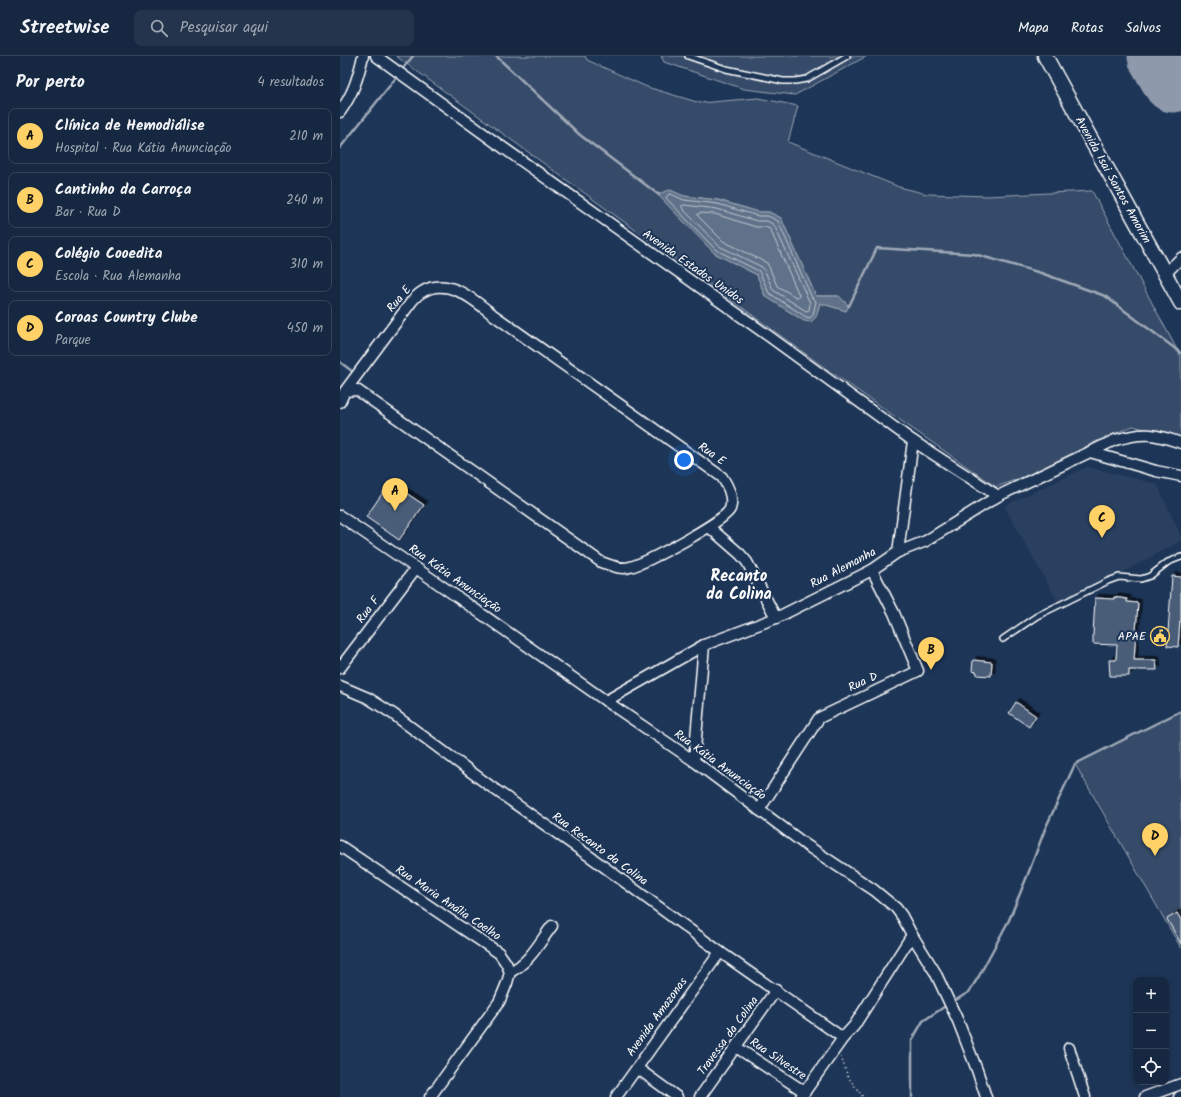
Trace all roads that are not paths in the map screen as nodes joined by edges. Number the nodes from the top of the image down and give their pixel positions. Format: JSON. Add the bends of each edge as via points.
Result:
{"nodes":[{"id":1,"x":363,"y":56,"type":"edge"},
{"id":2,"x":376,"y":56,"type":"edge"},
{"id":3,"x":688,"y":56,"type":"edge"},
{"id":4,"x":847,"y":56,"type":"edge"},
{"id":5,"x":1045,"y":56,"type":"edge"},
{"id":6,"x":340,"y":112,"type":"edge"},
{"id":7,"x":1181,"y":258,"type":"edge"},
{"id":8,"x":1165,"y":274,"type":"junction"},
{"id":9,"x":1181,"y":303,"type":"edge"},
{"id":10,"x":342,"y":387,"type":"edge"},
{"id":11,"x":340,"y":402,"type":"edge"},
{"id":12,"x":913,"y":442,"type":"junction"},
{"id":13,"x":1181,"y":443,"type":"edge"},
{"id":14,"x":1090,"y":452,"type":"junction"},
{"id":15,"x":1181,"y":476,"type":"edge"},
{"id":16,"x":998,"y":496,"type":"junction"},
{"id":17,"x":340,"y":516,"type":"edge"},
{"id":18,"x":708,"y":527,"type":"junction"},
{"id":19,"x":898,"y":552,"type":"junction"},
{"id":20,"x":1181,"y":557,"type":"edge"},
{"id":21,"x":416,"y":568,"type":"junction"},
{"id":22,"x":872,"y":570,"type":"junction"},
{"id":23,"x":776,"y":618,"type":"junction"},
{"id":24,"x":1003,"y":639,"type":"dead end"},
{"id":25,"x":704,"y":645,"type":"junction"},
{"id":26,"x":340,"y":668,"type":"edge"},
{"id":27,"x":340,"y":686,"type":"edge"},
{"id":28,"x":606,"y":701,"type":"junction"},
{"id":29,"x":694,"y":761,"type":"junction"},
{"id":30,"x":759,"y":810,"type":"junction"},
{"id":31,"x":340,"y":846,"type":"edge"},
{"id":32,"x":552,"y":926,"type":"dead end"},
{"id":33,"x":912,"y":935,"type":"junction"},
{"id":34,"x":720,"y":952,"type":"junction"},
{"id":35,"x":510,"y":972,"type":"junction"},
{"id":36,"x":776,"y":990,"type":"junction"},
{"id":37,"x":840,"y":1042,"type":"junction"},
{"id":38,"x":736,"y":1047,"type":"junction"},
{"id":39,"x":1069,"y":1048,"type":"dead end"},
{"id":40,"x":636,"y":1068,"type":"junction"},
{"id":41,"x":1181,"y":1084,"type":"edge"},
{"id":42,"x":1166,"y":1090,"type":"edge"},
{"id":43,"x":803,"y":1095,"type":"edge"},
{"id":44,"x":430,"y":1097,"type":"edge"},
{"id":45,"x":616,"y":1097,"type":"edge"},
{"id":46,"x":677,"y":1097,"type":"edge"},
{"id":47,"x":700,"y":1097,"type":"edge"},
{"id":48,"x":986,"y":1097,"type":"edge"},
{"id":49,"x":1085,"y":1097,"type":"edge"},
{"id":50,"x":1145,"y":1097,"type":"edge"}],
"edges":[{"from":1,"to":6,"type":"street","via":[[353,91]]},
{"from":2,"to":12,"type":"street","name":"Avenida Estados Unidos"},
{"from":3,"to":4,"type":"lane","via":[[726,69],[783,81],[795,81],[807,79]]},
{"from":5,"to":8,"type":"main road","name":"Avenida Isai Santos Amorim"},
{"from":7,"to":8,"type":"street"},
{"from":8,"to":9,"type":"main road","name":"Avenida Isai Santos Amorim"},
{"from":10,"to":11,"type":"street"},
{"from":10,"to":18,"type":"street","name":"Rua E","via":[[357,390],[601,562],[630,568]]},
{"from":10,"to":18,"type":"street","name":"Rua E","via":[[412,301],[431,288],[448,287],[473,299],[722,477],[730,493],[730,508],[726,515]]},
{"from":12,"to":16,"type":"street","name":"Avenida Estados Unidos"},
{"from":12,"to":19,"type":"street"},
{"from":13,"to":14,"type":"street","name":"Rua Alemanha","via":[[1149,434],[1114,440]]},
{"from":14,"to":15,"type":"street"},
{"from":14,"to":16,"type":"street","name":"Rua Alemanha"},
{"from":16,"to":19,"type":"street","name":"Rua Alemanha","via":[[926,541]]},
{"from":17,"to":21,"type":"street","name":"Rua Kátia Anunciação"},
{"from":18,"to":23,"type":"street","via":[[747,562]]},
{"from":19,"to":22,"type":"street","name":"Rua Alemanha"},
{"from":20,"to":24,"type":"lane","via":[[1168,562],[1141,580],[1119,577],[1108,581],[1038,616]]},
{"from":21,"to":26,"type":"street","name":"Rua F"},
{"from":21,"to":28,"type":"street","name":"Rua Kátia Anunciação"},
{"from":22,"to":23,"type":"street","name":"Rua Alemanha"},
{"from":22,"to":30,"type":"street","name":"Rua D","via":[[894,613],[918,671],[819,718]]},
{"from":23,"to":25,"type":"street","name":"Rua Alemanha"},
{"from":25,"to":28,"type":"street","name":"Rua Alemanha"},
{"from":25,"to":29,"type":"street"},
{"from":27,"to":34,"type":"street","name":"Rua Recanto da Colina","via":[[368,698],[393,714]]},
{"from":28,"to":29,"type":"street","name":"Rua Kátia Anunciação"},
{"from":29,"to":30,"type":"street","name":"Rua Kátia Anunciação"},
{"from":30,"to":33,"type":"street","name":"Rua Kátia Anunciação","via":[[874,890],[896,908]]},
{"from":31,"to":35,"type":"street","name":"Rua Maria Anália Coelho","via":[[499,953]]},
{"from":32,"to":35,"type":"street","via":[[530,956]]},
{"from":33,"to":37,"type":"street","via":[[854,1026]]},
{"from":33,"to":48,"type":"street","name":"Rua Kátia Anunciação","via":[[935,972],[958,1021]]},
{"from":34,"to":36,"type":"street","name":"Rua Recanto da Colina"},
{"from":34,"to":40,"type":"street","name":"Avenida Amazonas"},
{"from":35,"to":44,"type":"street","via":[[499,1002]]},
{"from":36,"to":37,"type":"street","name":"Rua Recanto da Colina"},
{"from":36,"to":38,"type":"street","name":"Travessa da Colina"},
{"from":37,"to":43,"type":"street"},
{"from":38,"to":43,"type":"street","name":"Rua Silvestre"},
{"from":38,"to":47,"type":"street","name":"Travessa da Colina"},
{"from":39,"to":49,"type":"street"},
{"from":40,"to":45,"type":"street","name":"Avenida Amazonas"},
{"from":40,"to":46,"type":"street"},
{"from":41,"to":42,"type":"street"},
{"from":42,"to":50,"type":"street"}]}
